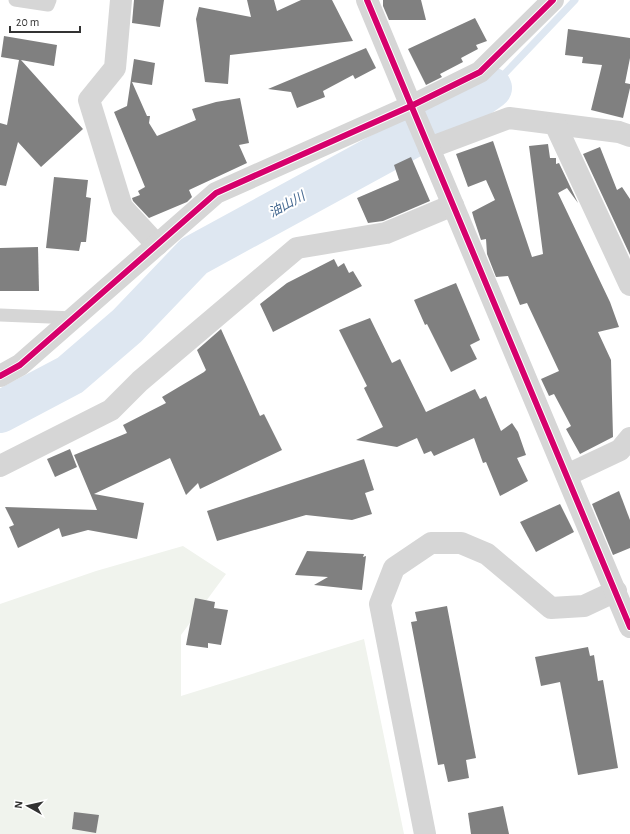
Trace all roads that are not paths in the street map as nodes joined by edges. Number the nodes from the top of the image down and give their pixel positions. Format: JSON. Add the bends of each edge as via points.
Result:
{"nodes":[{"id":1,"x":15,"y":0,"type":"edge"},
{"id":2,"x":50,"y":0,"type":"edge"},
{"id":3,"x":121,"y":0,"type":"edge"},
{"id":4,"x":366,"y":0,"type":"edge"},
{"id":5,"x":553,"y":0,"type":"edge"},
{"id":6,"x":411,"y":106,"type":"junction"},
{"id":7,"x":555,"y":124,"type":"junction"},
{"id":8,"x":630,"y":136,"type":"edge"},
{"id":9,"x":429,"y":148,"type":"junction"},
{"id":10,"x":453,"y":205,"type":"junction"},
{"id":11,"x":157,"y":245,"type":"junction"},
{"id":12,"x":630,"y":285,"type":"edge"},
{"id":13,"x":0,"y":315,"type":"edge"},
{"id":14,"x":74,"y":318,"type":"junction"},
{"id":15,"x":0,"y":376,"type":"edge"},
{"id":16,"x":630,"y":438,"type":"edge"},
{"id":17,"x":0,"y":466,"type":"edge"},
{"id":18,"x":567,"y":475,"type":"junction"},
{"id":19,"x":616,"y":591,"type":"junction"},
{"id":20,"x":630,"y":627,"type":"edge"},
{"id":21,"x":425,"y":834,"type":"edge"}],
"edges":[{"from":1,"to":2,"type":"lane","via":[[48,5]]},
{"from":3,"to":11,"type":"street","via":[[115,68],[89,100],[122,208]]},
{"from":4,"to":6,"type":"street"},
{"from":5,"to":6,"type":"street","via":[[480,72]]},
{"from":6,"to":9,"type":"street"},
{"from":6,"to":11,"type":"street","via":[[216,193]]},
{"from":7,"to":8,"type":"street","via":[[619,132]]},
{"from":7,"to":9,"type":"street","via":[[509,118]]},
{"from":7,"to":12,"type":"street"},
{"from":9,"to":10,"type":"street"},
{"from":10,"to":17,"type":"street","via":[[386,233],[297,248],[140,381],[111,410]]},
{"from":10,"to":18,"type":"street"},
{"from":11,"to":14,"type":"street"},
{"from":13,"to":14,"type":"lane"},
{"from":14,"to":15,"type":"street","via":[[20,365]]},
{"from":16,"to":18,"type":"street","via":[[620,450]]},
{"from":18,"to":19,"type":"street"},
{"from":19,"to":20,"type":"street"},
{"from":19,"to":21,"type":"street","via":[[584,606],[551,608],[487,554],[461,543],[431,543],[394,568],[380,604]]}]}
